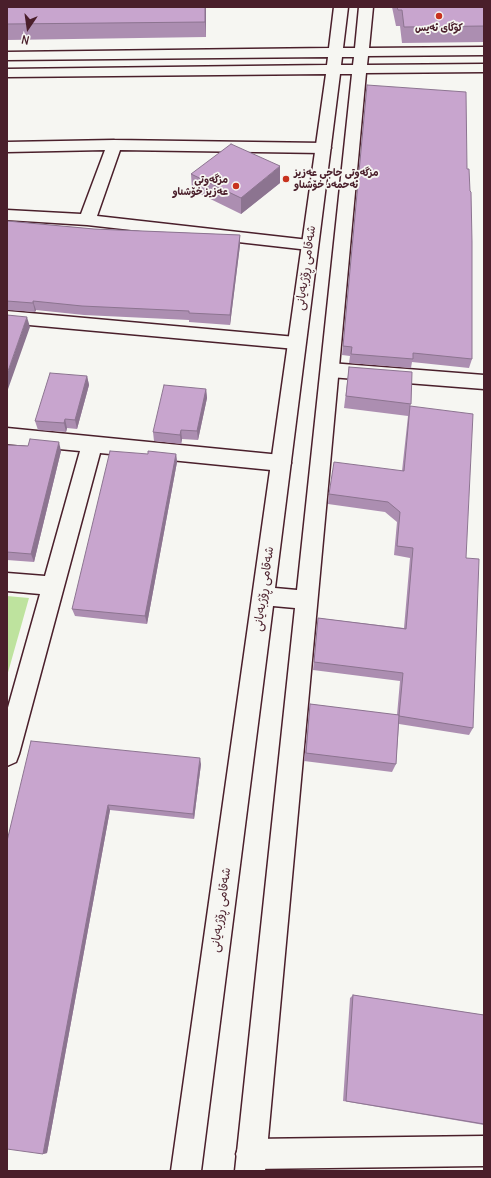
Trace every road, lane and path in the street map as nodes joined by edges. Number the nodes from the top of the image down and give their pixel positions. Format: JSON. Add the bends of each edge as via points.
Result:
{"nodes":[{"id":1,"x":341,"y":7,"type":"edge"},
{"id":2,"x":366,"y":7,"type":"edge"},
{"id":3,"x":484,"y":51,"type":"edge"},
{"id":4,"x":7,"y":56,"type":"edge"},
{"id":5,"x":335,"y":61,"type":"junction"},
{"id":6,"x":361,"y":61,"type":"junction"},
{"id":7,"x":484,"y":68,"type":"edge"},
{"id":8,"x":7,"y":73,"type":"edge"},
{"id":9,"x":114,"y":145,"type":"junction"},
{"id":10,"x":7,"y":147,"type":"edge"},
{"id":11,"x":322,"y":148,"type":"junction"},
{"id":12,"x":7,"y":215,"type":"edge"},
{"id":13,"x":87,"y":220,"type":"junction"},
{"id":14,"x":309,"y":245,"type":"junction"},
{"id":15,"x":7,"y":317,"type":"edge"},
{"id":16,"x":296,"y":343,"type":"junction"},
{"id":17,"x":330,"y":370,"type":"junction"},
{"id":18,"x":484,"y":382,"type":"edge"},
{"id":19,"x":7,"y":436,"type":"edge"},
{"id":20,"x":92,"y":445,"type":"junction"},
{"id":21,"x":280,"y":463,"type":"junction"},
{"id":22,"x":7,"y":582,"type":"edge"},
{"id":23,"x":53,"y":586,"type":"junction"},
{"id":24,"x":263,"y":596,"type":"junction"},
{"id":25,"x":307,"y":600,"type":"junction"},
{"id":26,"x":7,"y":754,"type":"edge"},
{"id":27,"x":484,"y":1151,"type":"edge"},
{"id":28,"x":250,"y":1162,"type":"edge"},
{"id":29,"x":186,"y":1171,"type":"edge"}],
"edges":[{"from":1,"to":5,"type":"street","name":"شەقامی ڕۆژبەیانی"},
{"from":2,"to":6,"type":"street"},
{"from":3,"to":6,"type":"street"},
{"from":4,"to":5,"type":"street"},
{"from":5,"to":6,"type":"street"},
{"from":5,"to":8,"type":"street"},
{"from":5,"to":11,"type":"street","name":"شەقامی ڕۆژبەیانی"},
{"from":6,"to":7,"type":"street"},
{"from":6,"to":17,"type":"street"},
{"from":9,"to":10,"type":"street"},
{"from":9,"to":11,"type":"street"},
{"from":9,"to":13,"type":"street"},
{"from":11,"to":14,"type":"street","name":"شەقامی ڕۆژبەیانی"},
{"from":12,"to":13,"type":"street"},
{"from":13,"to":14,"type":"street"},
{"from":14,"to":16,"type":"street","name":"شەقامی ڕۆژبەیانی"},
{"from":15,"to":16,"type":"street"},
{"from":16,"to":21,"type":"street","name":"شەقامی ڕۆژبەیانی"},
{"from":17,"to":18,"type":"street"},
{"from":17,"to":25,"type":"street"},
{"from":19,"to":20,"type":"street"},
{"from":20,"to":21,"type":"street"},
{"from":20,"to":23,"type":"street"},
{"from":21,"to":24,"type":"street","name":"شەقامی ڕۆژبەیانی"},
{"from":22,"to":23,"type":"street"},
{"from":23,"to":26,"type":"street"},
{"from":24,"to":25,"type":"street"},
{"from":24,"to":29,"type":"street","name":"شەقامی ڕۆژبەیانی"},
{"from":25,"to":28,"type":"street"},
{"from":27,"to":28,"type":"street"}]}
